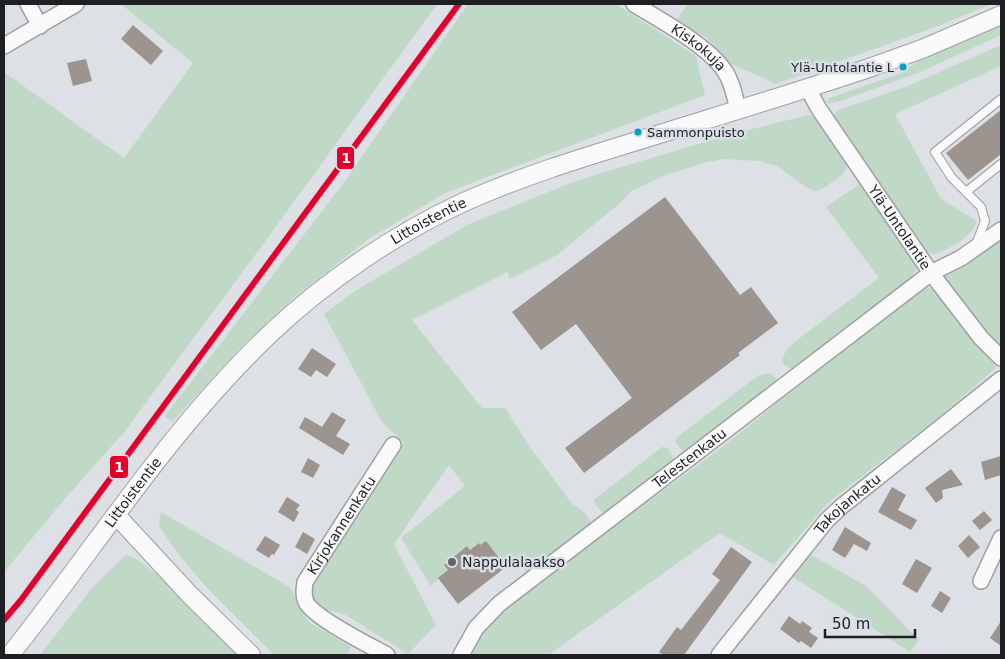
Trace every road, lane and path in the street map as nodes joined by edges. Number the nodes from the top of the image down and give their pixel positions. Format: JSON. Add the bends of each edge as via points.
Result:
{"nodes":[{"id":1,"x":28,"y":4,"type":"edge"},
{"id":2,"x":76,"y":4,"type":"edge"},
{"id":3,"x":634,"y":4,"type":"edge"},
{"id":4,"x":1001,"y":15,"type":"edge"},
{"id":5,"x":40,"y":26,"type":"junction"},
{"id":6,"x":4,"y":46,"type":"edge"},
{"id":7,"x":808,"y":89,"type":"junction"},
{"id":8,"x":1001,"y":99,"type":"edge"},
{"id":9,"x":738,"y":110,"type":"junction"},
{"id":10,"x":1001,"y":164,"type":"edge"},
{"id":11,"x":966,"y":192,"type":"junction"},
{"id":12,"x":1001,"y":230,"type":"edge"},
{"id":13,"x":974,"y":250,"type":"junction"},
{"id":14,"x":932,"y":274,"type":"junction"},
{"id":15,"x":1001,"y":358,"type":"edge"},
{"id":16,"x":1001,"y":379,"type":"edge"},
{"id":17,"x":393,"y":445,"type":"dead end"},
{"id":18,"x":116,"y":516,"type":"junction"},
{"id":19,"x":1001,"y":538,"type":"edge"},
{"id":20,"x":981,"y":581,"type":"dead end"},
{"id":21,"x":10,"y":655,"type":"edge"},
{"id":22,"x":251,"y":655,"type":"edge"},
{"id":23,"x":387,"y":655,"type":"edge"},
{"id":24,"x":461,"y":655,"type":"edge"},
{"id":25,"x":719,"y":655,"type":"edge"}],
"edges":[{"from":1,"to":5,"type":"street"},
{"from":2,"to":5,"type":"street"},
{"from":3,"to":9,"type":"street","name":"Kiskokuja","via":[[715,59],[725,71]]},
{"from":4,"to":7,"type":"street","name":"Littoistentie","via":[[922,49]]},
{"from":5,"to":6,"type":"street"},
{"from":7,"to":9,"type":"street","name":"Littoistentie"},
{"from":7,"to":14,"type":"street","name":"Ylä-Untolantie"},
{"from":8,"to":11,"type":"lane","via":[[935,152]]},
{"from":9,"to":18,"type":"street","name":"Littoistentie","via":[[505,185],[439,214],[376,252],[308,300],[247,356],[171,444]]},
{"from":10,"to":11,"type":"lane"},
{"from":11,"to":13,"type":"lane","via":[[981,207],[985,220]]},
{"from":12,"to":13,"type":"street","name":"Telestenkatu"},
{"from":13,"to":14,"type":"street","name":"Telestenkatu"},
{"from":14,"to":15,"type":"street","name":"Ylä-Untolantie","via":[[981,338]]},
{"from":14,"to":24,"type":"street","name":"Telestenkatu","via":[[499,604],[476,628]]},
{"from":16,"to":25,"type":"street","name":"Takojankatu","via":[[824,523]]},
{"from":17,"to":23,"type":"street","name":"Kirjokannenkatu","via":[[305,582],[303,592],[306,602],[316,614]]},
{"from":18,"to":21,"type":"street","name":"Littoistentie"},
{"from":18,"to":22,"type":"street"},
{"from":19,"to":20,"type":"street"}]}
